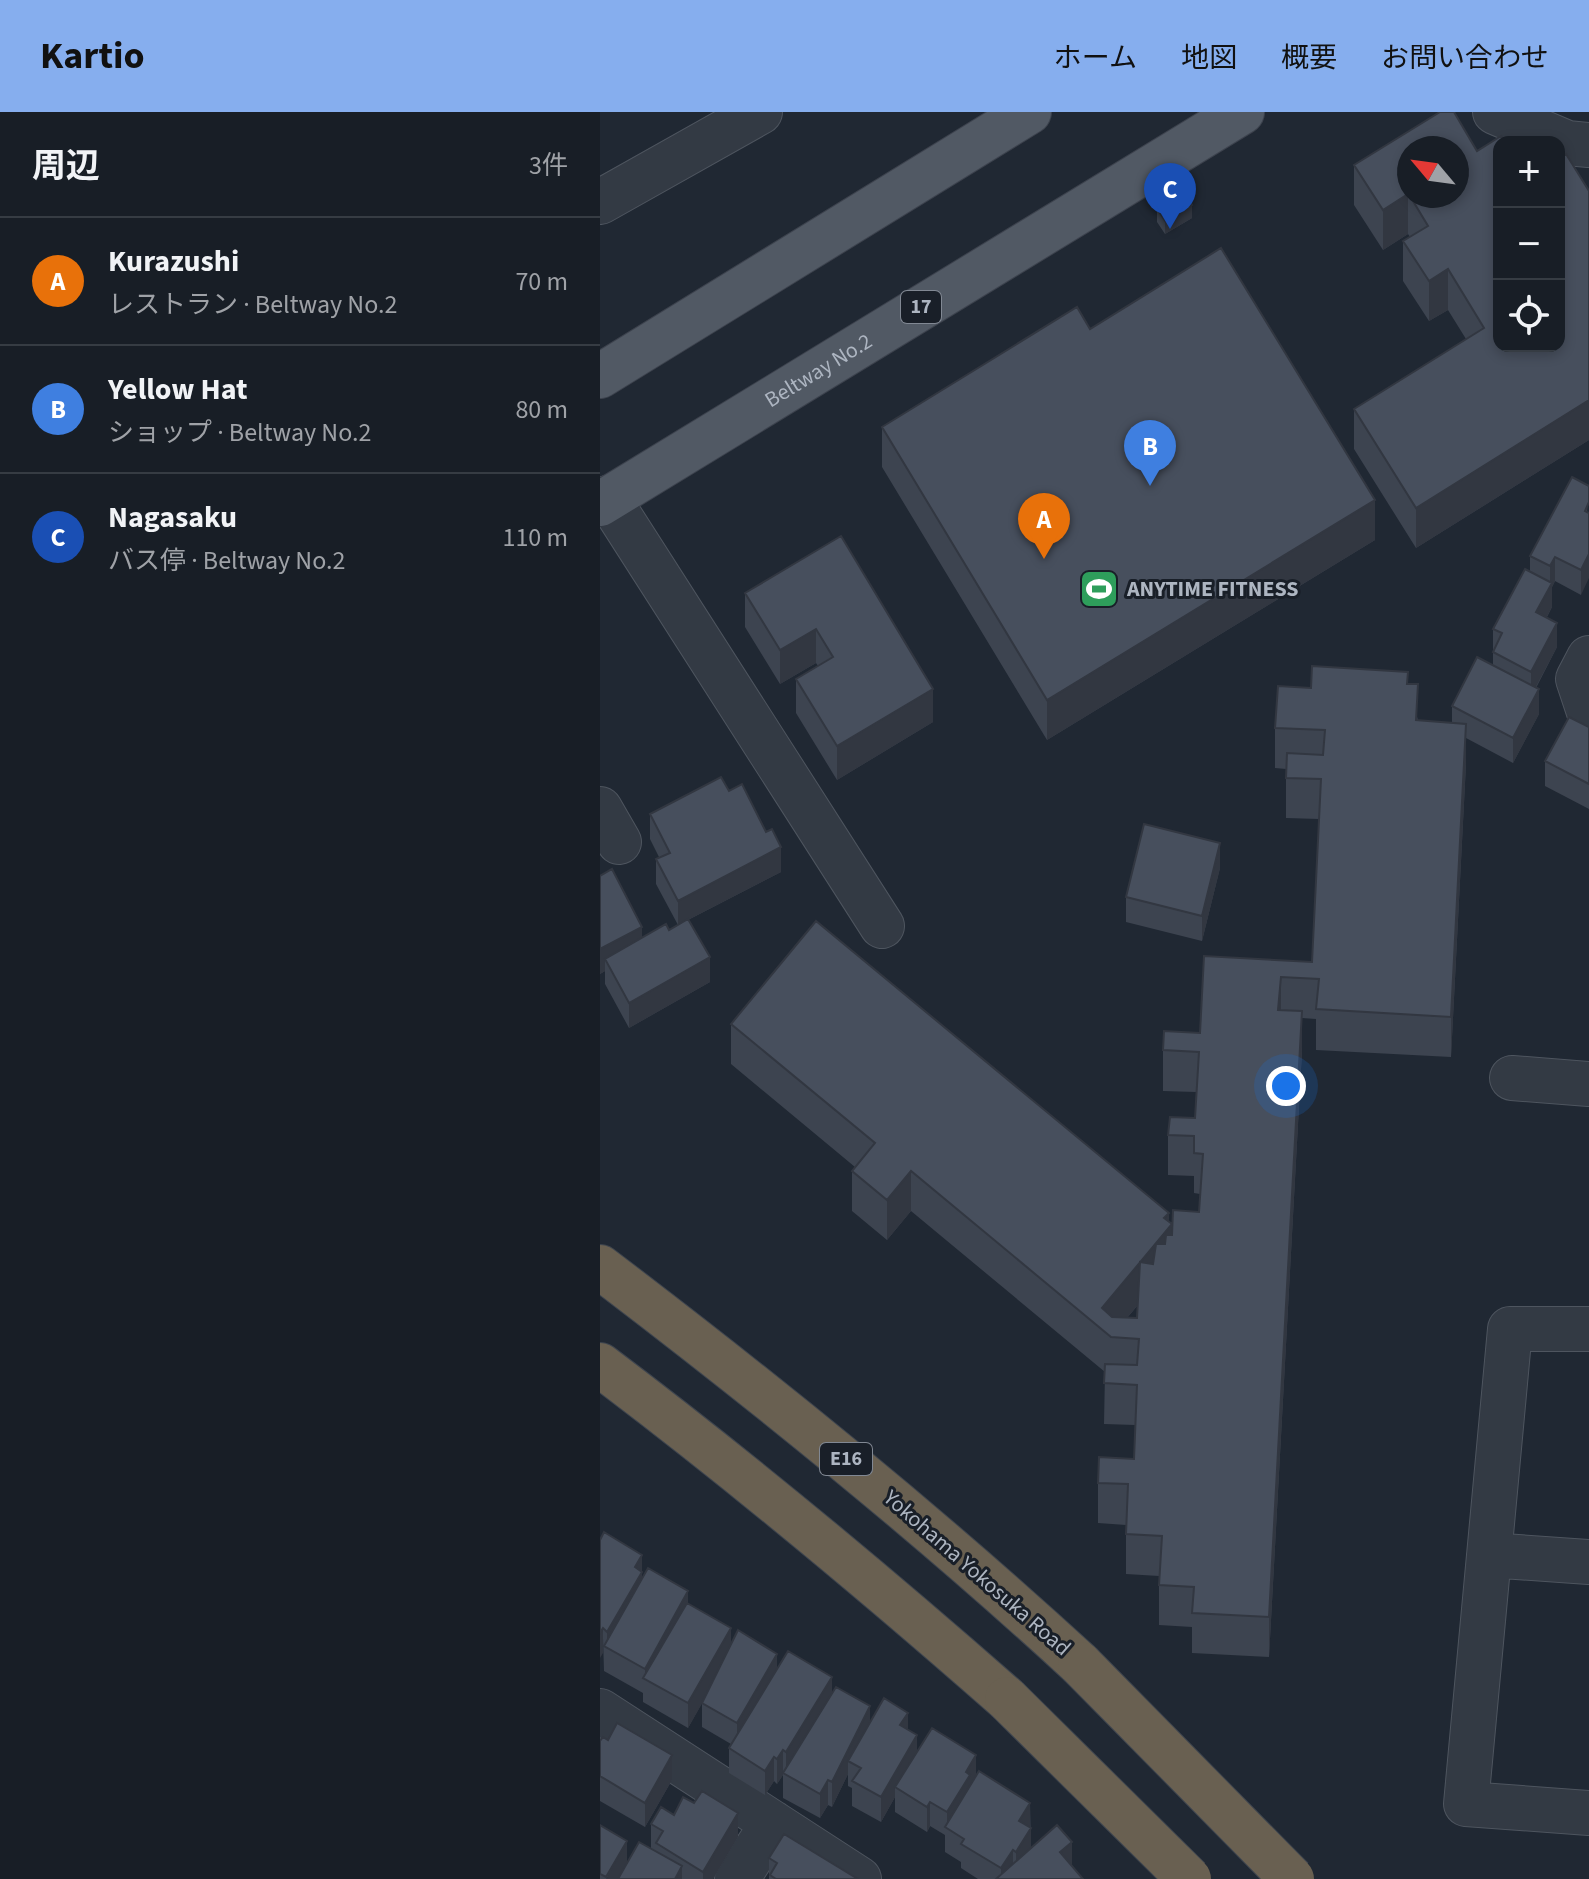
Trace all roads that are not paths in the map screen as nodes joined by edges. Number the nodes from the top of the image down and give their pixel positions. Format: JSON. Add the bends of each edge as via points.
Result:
{"nodes":[{"id":1,"x":760,"y":112,"type":"edge"},
{"id":2,"x":1029,"y":112,"type":"edge"},
{"id":3,"x":1242,"y":112,"type":"edge"},
{"id":4,"x":1495,"y":112,"type":"edge"},
{"id":5,"x":1589,"y":145,"type":"edge"},
{"id":6,"x":600,"y":202,"type":"edge"},
{"id":7,"x":600,"y":376,"type":"edge"},
{"id":8,"x":604,"y":501,"type":"edge"},
{"id":9,"x":1589,"y":658,"type":"edge"},
{"id":10,"x":1589,"y":712,"type":"edge"},
{"id":11,"x":882,"y":926,"type":"dead end"},
{"id":12,"x":1512,"y":1078,"type":"dead end"},
{"id":13,"x":1589,"y":1084,"type":"edge"},
{"id":14,"x":600,"y":1267,"type":"edge"},
{"id":15,"x":1589,"y":1329,"type":"edge"},
{"id":16,"x":600,"y":1365,"type":"edge"},
{"id":17,"x":1489,"y":1555,"type":"junction"},
{"id":18,"x":1589,"y":1562,"type":"edge"},
{"id":19,"x":600,"y":1711,"type":"edge"},
{"id":20,"x":1589,"y":1813,"type":"edge"},
{"id":21,"x":773,"y":1823,"type":"junction"},
{"id":22,"x":737,"y":1879,"type":"edge"},
{"id":23,"x":859,"y":1879,"type":"edge"},
{"id":24,"x":1189,"y":1879,"type":"edge"},
{"id":25,"x":1292,"y":1879,"type":"edge"}],
"edges":[{"from":1,"to":6,"type":"street"},
{"from":2,"to":7,"type":"main road"},
{"from":3,"to":8,"type":"main road","name":"Beltway No.2","number":"17"},
{"from":4,"to":5,"type":"street","via":[[1567,143]]},
{"from":8,"to":11,"type":"street"},
{"from":9,"to":10,"type":"street","via":[[1578,679]]},
{"from":12,"to":13,"type":"street"},
{"from":14,"to":25,"type":"highway","name":"Yokohama Yokosuka Road","number":"E16","bridge":true,"via":[[751,1381],[931,1529],[1080,1664]]},
{"from":15,"to":17,"type":"street","via":[[1510,1329]]},
{"from":16,"to":24,"type":"highway","bridge":true,"via":[[868,1576],[1007,1699]]},
{"from":17,"to":18,"type":"street"},
{"from":17,"to":20,"type":"street","via":[[1466,1804]]},
{"from":19,"to":21,"type":"street"},
{"from":21,"to":22,"type":"street"},
{"from":21,"to":23,"type":"street"}]}
